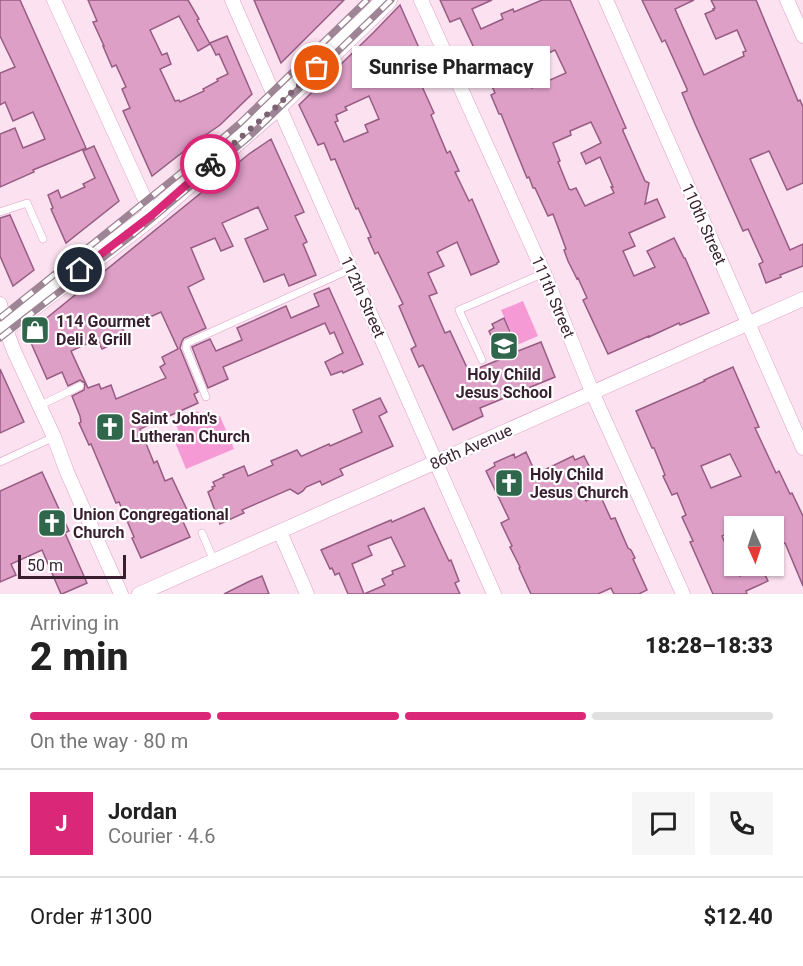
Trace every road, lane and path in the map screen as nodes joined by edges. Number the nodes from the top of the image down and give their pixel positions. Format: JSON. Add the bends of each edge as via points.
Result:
{"nodes":[{"id":1,"x":54,"y":0,"type":"edge"},
{"id":2,"x":232,"y":0,"type":"edge"},
{"id":3,"x":387,"y":0,"type":"edge"},
{"id":4,"x":421,"y":0,"type":"edge"},
{"id":5,"x":606,"y":0,"type":"edge"},
{"id":6,"x":787,"y":0,"type":"edge"},
{"id":7,"x":803,"y":36,"type":"edge"},
{"id":8,"x":278,"y":105,"type":"junction"},
{"id":9,"x":0,"y":212,"type":"edge"},
{"id":10,"x":152,"y":215,"type":"junction"},
{"id":11,"x":43,"y":239,"type":"dead end"},
{"id":12,"x":351,"y":269,"type":"junction"},
{"id":13,"x":544,"y":273,"type":"junction"},
{"id":14,"x":803,"y":299,"type":"edge"},
{"id":15,"x":0,"y":304,"type":"edge"},
{"id":16,"x":748,"y":324,"type":"junction"},
{"id":17,"x":3,"y":329,"type":"edge"},
{"id":18,"x":482,"y":360,"type":"dead end"},
{"id":19,"x":80,"y":386,"type":"dead end"},
{"id":20,"x":593,"y":394,"type":"junction"},
{"id":21,"x":206,"y":397,"type":"dead end"},
{"id":22,"x":39,"y":406,"type":"junction"},
{"id":23,"x":54,"y":437,"type":"junction"},
{"id":24,"x":803,"y":448,"type":"edge"},
{"id":25,"x":0,"y":462,"type":"edge"},
{"id":26,"x":436,"y":462,"type":"junction"},
{"id":27,"x":280,"y":532,"type":"junction"},
{"id":28,"x":202,"y":533,"type":"dead end"},
{"id":29,"x":214,"y":561,"type":"junction"},
{"id":30,"x":121,"y":594,"type":"edge"},
{"id":31,"x":139,"y":594,"type":"edge"},
{"id":32,"x":308,"y":594,"type":"edge"},
{"id":33,"x":494,"y":594,"type":"edge"},
{"id":34,"x":683,"y":594,"type":"edge"}],
"edges":[{"from":1,"to":10,"type":"street"},
{"from":2,"to":8,"type":"street","name":"112th Street"},
{"from":3,"to":8,"type":"main road"},
{"from":4,"to":13,"type":"street","name":"111th Street"},
{"from":5,"to":16,"type":"street","name":"110th Street"},
{"from":6,"to":7,"type":"street"},
{"from":8,"to":10,"type":"main road"},
{"from":8,"to":12,"type":"street","name":"112th Street"},
{"from":9,"to":11,"type":"lane","via":[[27,203]]},
{"from":10,"to":17,"type":"main road"},
{"from":12,"to":21,"type":"lane","via":[[188,344],[186,348]]},
{"from":12,"to":26,"type":"street","name":"112th Street"},
{"from":13,"to":18,"type":"lane","via":[[459,310]]},
{"from":13,"to":20,"type":"street","name":"111th Street"},
{"from":14,"to":16,"type":"street","name":"86th Avenue"},
{"from":15,"to":17,"type":"street"},
{"from":16,"to":20,"type":"street","name":"86th Avenue"},
{"from":16,"to":24,"type":"street","name":"110th Street"},
{"from":17,"to":22,"type":"street"},
{"from":19,"to":22,"type":"lane"},
{"from":20,"to":26,"type":"street","name":"86th Avenue"},
{"from":20,"to":34,"type":"street","name":"111th Street"},
{"from":22,"to":23,"type":"street"},
{"from":23,"to":25,"type":"lane"},
{"from":23,"to":30,"type":"street"},
{"from":26,"to":27,"type":"street","name":"86th Avenue"},
{"from":26,"to":33,"type":"street","name":"112th Street"},
{"from":27,"to":29,"type":"street","name":"86th Avenue"},
{"from":27,"to":32,"type":"street"},
{"from":28,"to":29,"type":"lane"},
{"from":29,"to":31,"type":"street","name":"86th Avenue"}]}
